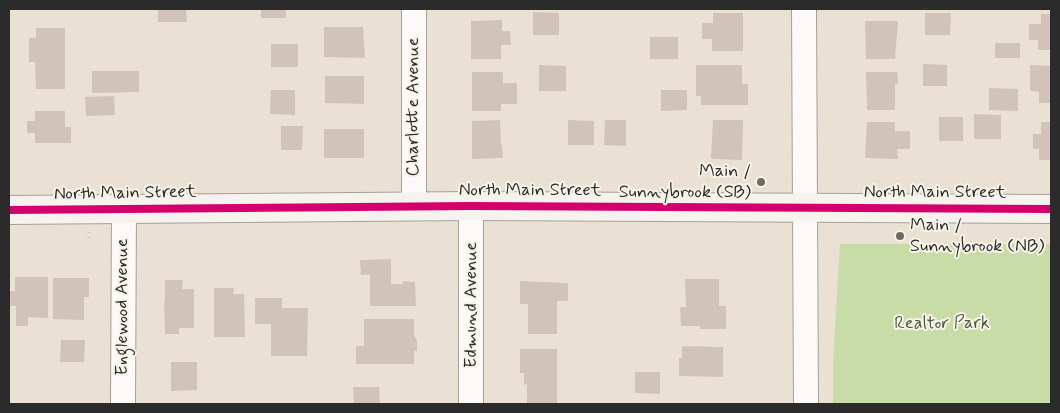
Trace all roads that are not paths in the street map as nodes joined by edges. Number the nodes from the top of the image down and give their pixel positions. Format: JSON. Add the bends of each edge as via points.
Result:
{"nodes":[{"id":1,"x":414,"y":9,"type":"edge"},
{"id":2,"x":804,"y":9,"type":"edge"},
{"id":3,"x":414,"y":206,"type":"junction"},
{"id":4,"x":471,"y":206,"type":"junction"},
{"id":5,"x":806,"y":207,"type":"junction"},
{"id":6,"x":124,"y":209,"type":"junction"},
{"id":7,"x":1051,"y":209,"type":"edge"},
{"id":8,"x":9,"y":210,"type":"edge"},
{"id":9,"x":123,"y":404,"type":"edge"},
{"id":10,"x":471,"y":404,"type":"edge"},
{"id":11,"x":806,"y":404,"type":"edge"}],
"edges":[{"from":1,"to":3,"type":"street","name":"Charlotte Avenue"},
{"from":2,"to":5,"type":"street"},
{"from":3,"to":4,"type":"main road","name":"North Main Street"},
{"from":3,"to":6,"type":"main road","name":"North Main Street"},
{"from":4,"to":5,"type":"main road","name":"North Main Street"},
{"from":4,"to":10,"type":"street","name":"Edmund Avenue"},
{"from":5,"to":7,"type":"main road","name":"North Main Street"},
{"from":5,"to":11,"type":"street"},
{"from":6,"to":8,"type":"main road","name":"North Main Street"},
{"from":6,"to":9,"type":"street","name":"Englewood Avenue"}]}
